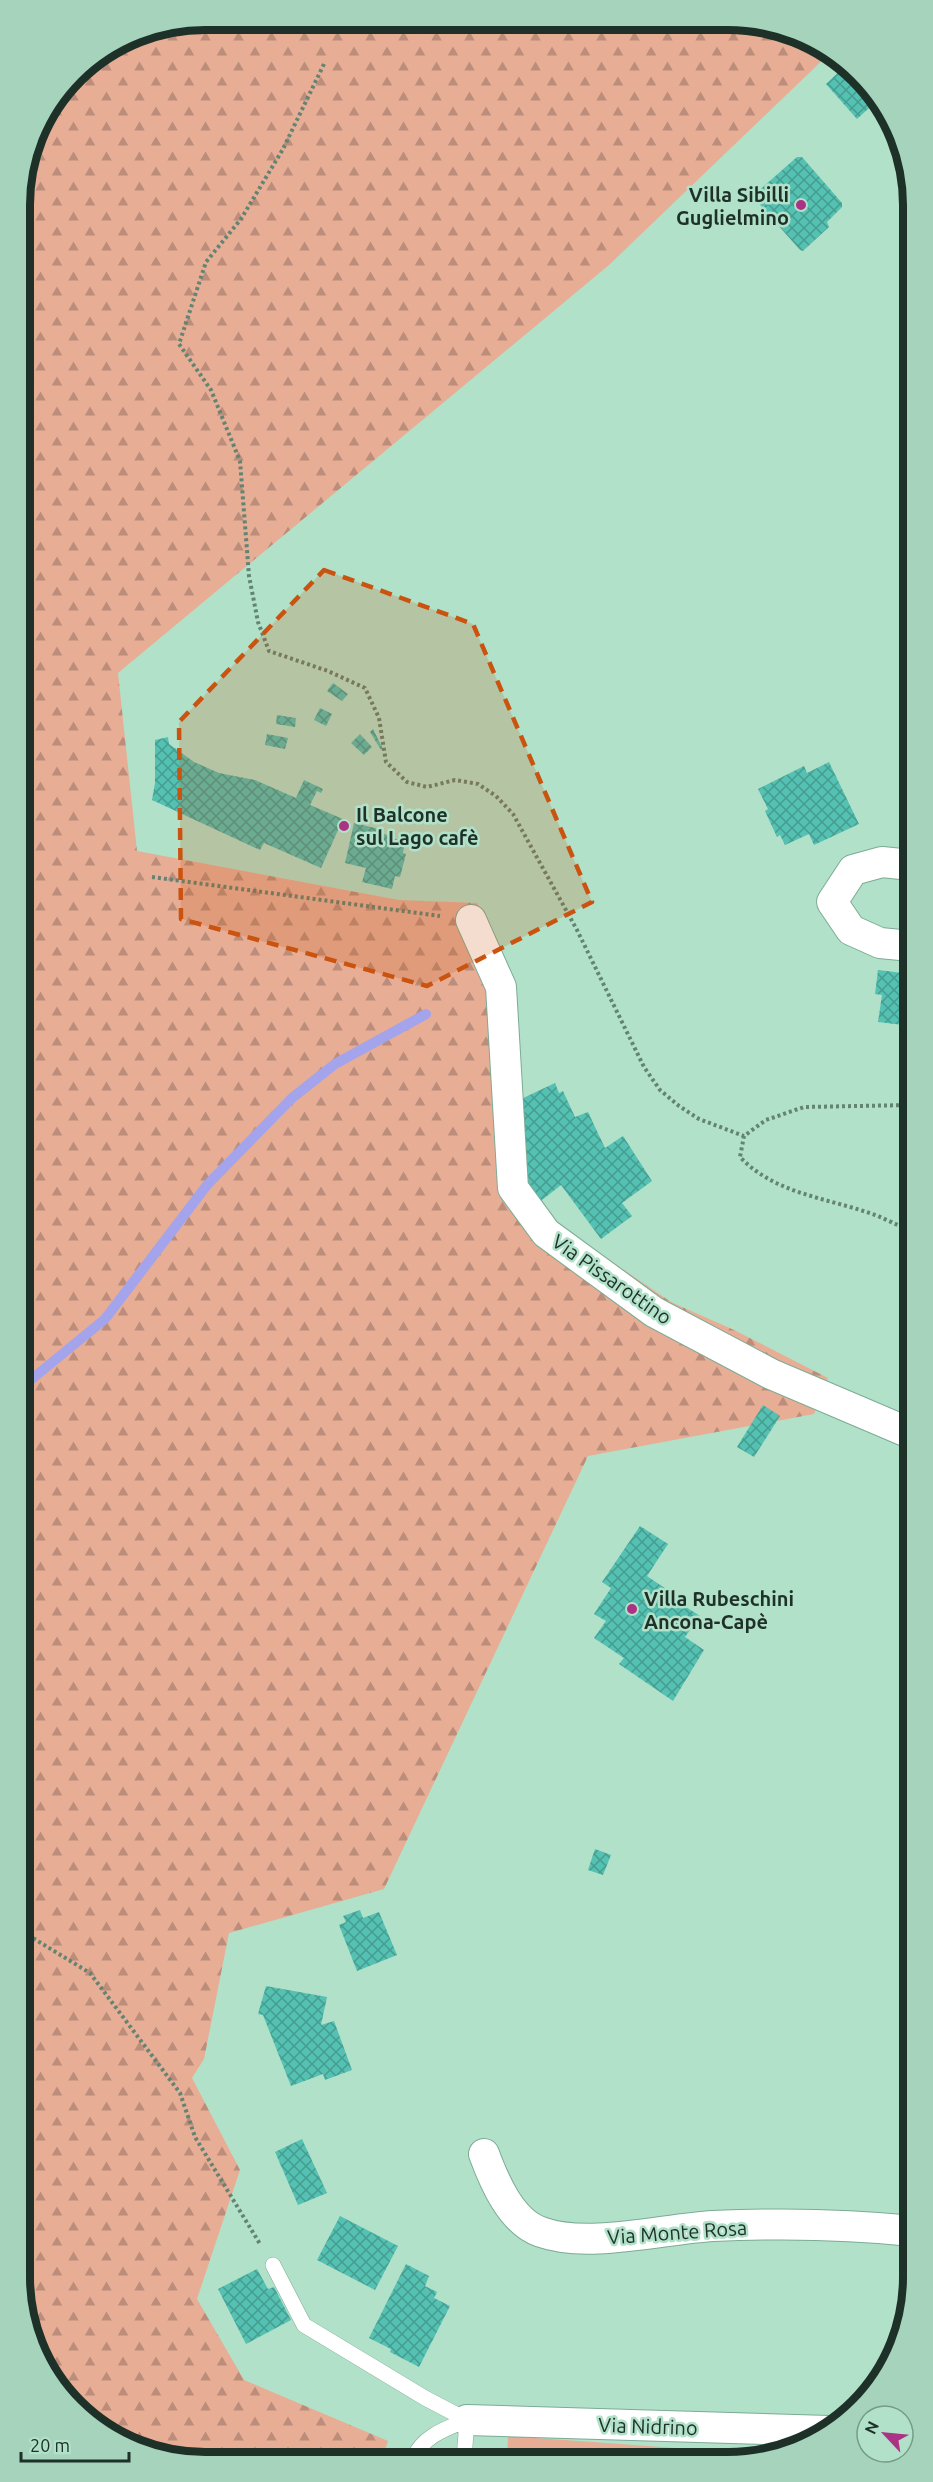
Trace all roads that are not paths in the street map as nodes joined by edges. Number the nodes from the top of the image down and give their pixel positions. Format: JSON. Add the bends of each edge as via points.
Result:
{"nodes":[{"id":1,"x":903,"y":864,"type":"edge"},
{"id":2,"x":471,"y":920,"type":"road end"},
{"id":3,"x":903,"y":945,"type":"edge"},
{"id":4,"x":903,"y":1430,"type":"edge"},
{"id":5,"x":484,"y":2154,"type":"dead end"},
{"id":6,"x":903,"y":2230,"type":"edge"},
{"id":7,"x":273,"y":2265,"type":"road end"},
{"id":8,"x":467,"y":2420,"type":"junction"},
{"id":9,"x":813,"y":2431,"type":"edge"},
{"id":10,"x":416,"y":2452,"type":"edge"},
{"id":11,"x":465,"y":2452,"type":"edge"}],
"edges":[{"from":1,"to":3,"type":"street","via":[[882,862],[853,870],[832,902],[851,930],[880,943]]},
{"from":2,"to":4,"type":"street","name":"Via Pissarottino","via":[[501,987],[513,1188],[546,1233],[654,1312],[771,1374]]},
{"from":5,"to":6,"type":"street","name":"Via Monte Rosa","via":[[512,2211],[540,2232],[580,2240],[712,2226],[856,2225]]},
{"from":7,"to":8,"type":"lane","via":[[304,2325]]},
{"from":8,"to":9,"type":"street","name":"Via Nidrino"},
{"from":8,"to":10,"type":"lane","via":[[434,2434]]},
{"from":8,"to":11,"type":"lane"}]}
